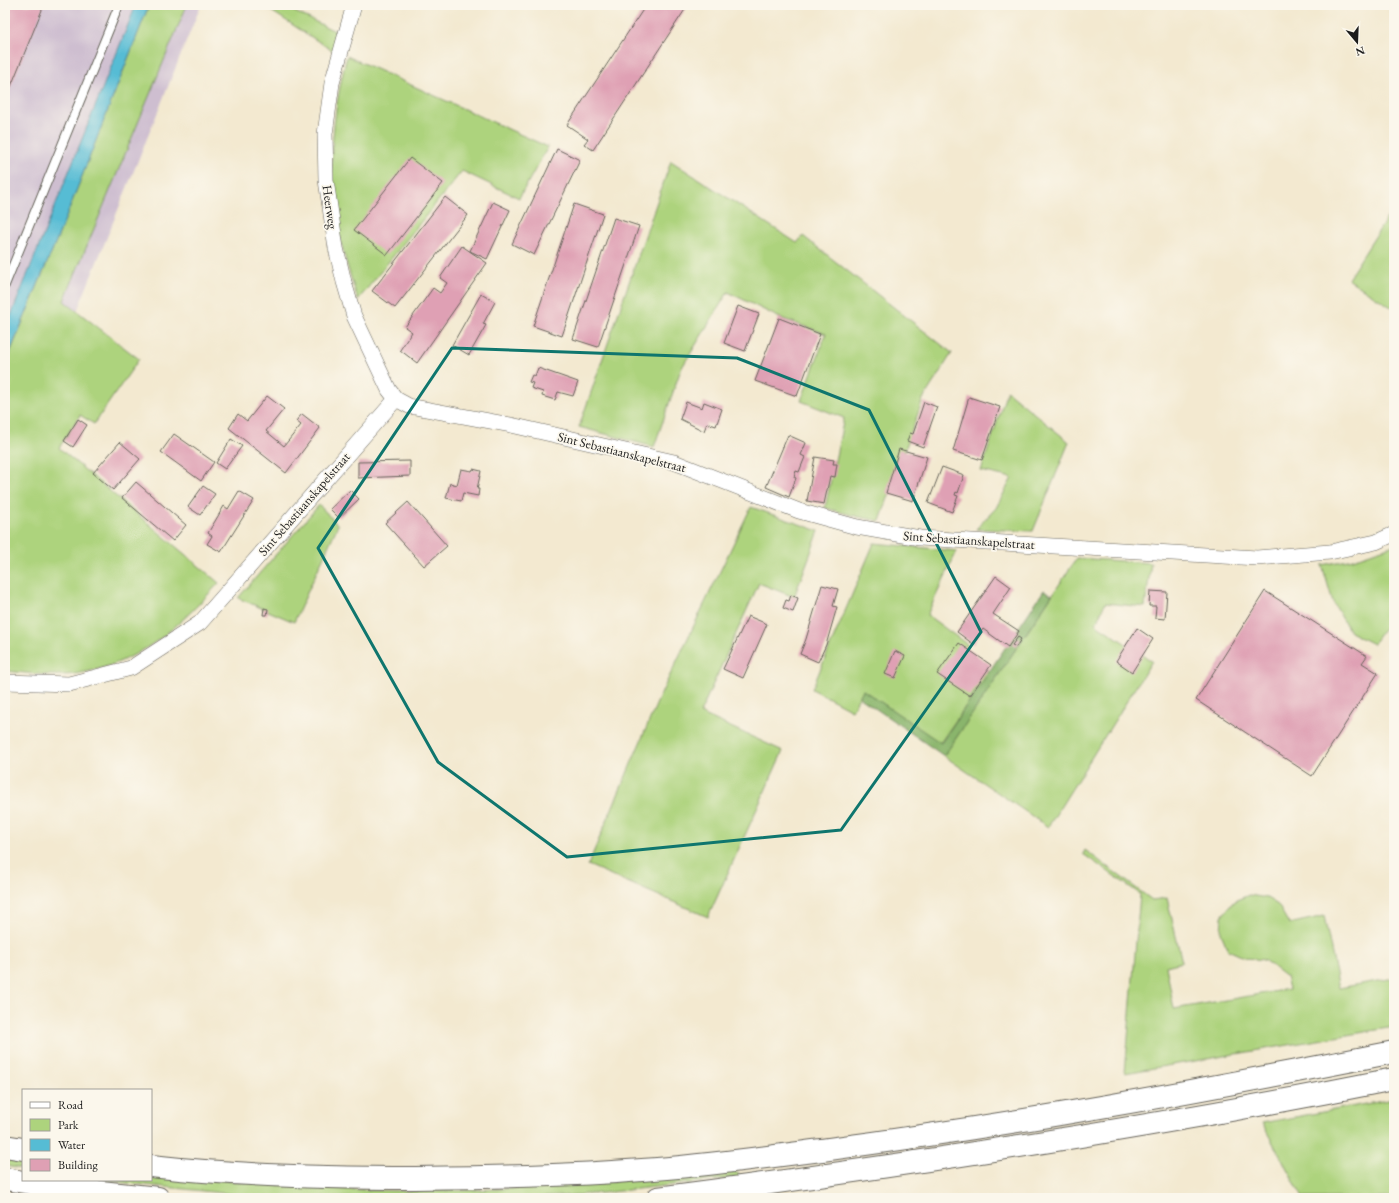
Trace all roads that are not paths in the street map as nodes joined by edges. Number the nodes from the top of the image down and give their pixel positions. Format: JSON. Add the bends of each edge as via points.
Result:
{"nodes":[{"id":1,"x":119,"y":5,"type":"edge"},
{"id":2,"x":354,"y":5,"type":"edge"},
{"id":3,"x":5,"y":285,"type":"edge"},
{"id":4,"x":396,"y":399,"type":"junction"},
{"id":5,"x":1394,"y":534,"type":"edge"},
{"id":6,"x":5,"y":682,"type":"edge"},
{"id":7,"x":1394,"y":1052,"type":"edge"},
{"id":8,"x":1394,"y":1079,"type":"edge"},
{"id":9,"x":5,"y":1146,"type":"edge"},
{"id":10,"x":22,"y":1149,"type":"edge"},
{"id":11,"x":152,"y":1166,"type":"edge"},
{"id":12,"x":5,"y":1179,"type":"edge"},
{"id":13,"x":158,"y":1198,"type":"edge"},
{"id":14,"x":658,"y":1198,"type":"edge"}],
"edges":[{"from":1,"to":3,"type":"lane"},
{"from":2,"to":4,"type":"street","name":"Heerweg","via":[[332,83],[325,134],[326,180],[336,248],[354,316],[382,379]]},
{"from":4,"to":5,"type":"street","name":"Sint Sebastiaanskapelstraat","via":[[409,406],[511,425],[674,462],[799,511],[857,527],[920,538],[1257,558],[1330,552],[1376,542]]},
{"from":4,"to":6,"type":"street","name":"Sint Sebastiaanskapelstraat","via":[[200,623],[131,668],[69,684]]},
{"from":7,"to":11,"type":"highway","via":[[1164,1096],[917,1137],[644,1170],[492,1178],[352,1178]]},
{"from":8,"to":14,"type":"highway","via":[[1170,1122],[968,1155]]},
{"from":9,"to":10,"type":"highway"},
{"from":12,"to":13,"type":"highway"}]}
